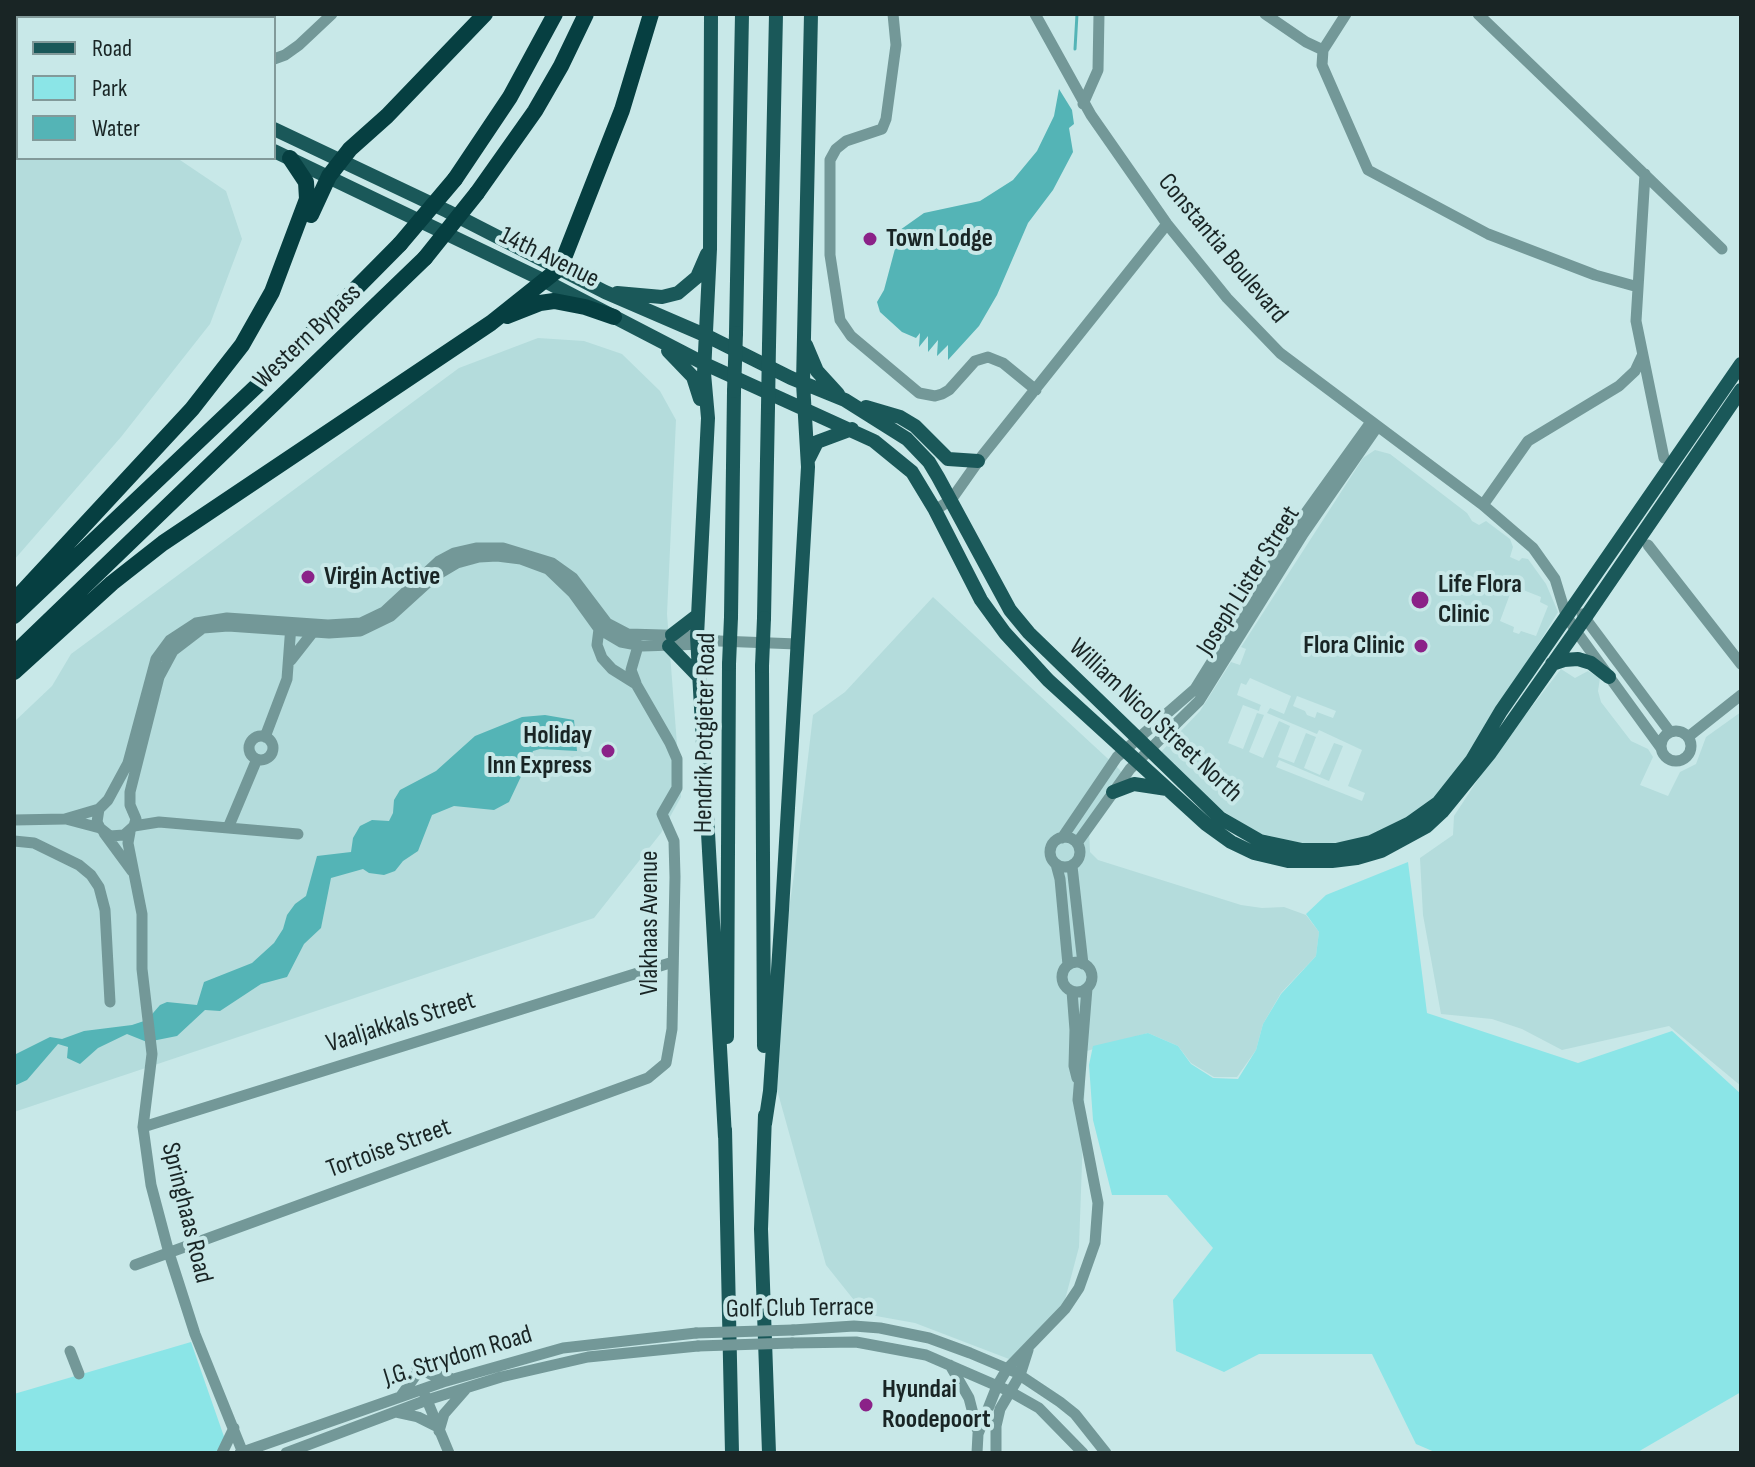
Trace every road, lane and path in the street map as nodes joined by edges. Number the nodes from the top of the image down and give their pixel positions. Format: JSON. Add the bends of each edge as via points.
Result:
{"nodes":[{"id":1,"x":332,"y":14,"type":"edge"},
{"id":2,"x":485,"y":14,"type":"edge"},
{"id":3,"x":555,"y":14,"type":"edge"},
{"id":4,"x":586,"y":14,"type":"edge"},
{"id":5,"x":651,"y":14,"type":"edge"},
{"id":6,"x":711,"y":14,"type":"edge"},
{"id":7,"x":742,"y":14,"type":"edge"},
{"id":8,"x":776,"y":14,"type":"edge"},
{"id":9,"x":811,"y":14,"type":"edge"},
{"id":10,"x":893,"y":14,"type":"edge"},
{"id":11,"x":1035,"y":14,"type":"edge"},
{"id":12,"x":1099,"y":14,"type":"edge"},
{"id":13,"x":1265,"y":14,"type":"edge"},
{"id":14,"x":1346,"y":14,"type":"edge"},
{"id":15,"x":1478,"y":14,"type":"edge"},
{"id":16,"x":1323,"y":50,"type":"junction"},
{"id":17,"x":276,"y":58,"type":"edge"},
{"id":18,"x":1083,"y":104,"type":"junction"},
{"id":19,"x":276,"y":130,"type":"edge"},
{"id":20,"x":282,"y":154,"type":"edge"},
{"id":21,"x":340,"y":160,"type":"junction"},
{"id":22,"x":1645,"y":174,"type":"junction"},
{"id":23,"x":329,"y":176,"type":"junction"},
{"id":24,"x":1167,"y":224,"type":"junction"},
{"id":25,"x":710,"y":249,"type":"junction"},
{"id":26,"x":1722,"y":249,"type":"dead end"},
{"id":27,"x":286,"y":258,"type":"junction"},
{"id":28,"x":560,"y":268,"type":"junction"},
{"id":29,"x":545,"y":281,"type":"junction"},
{"id":30,"x":1638,"y":287,"type":"junction"},
{"id":31,"x":605,"y":292,"type":"junction"},
{"id":32,"x":614,"y":317,"type":"junction"},
{"id":33,"x":491,"y":323,"type":"junction"},
{"id":34,"x":649,"y":335,"type":"junction"},
{"id":35,"x":707,"y":336,"type":"junction"},
{"id":36,"x":804,"y":341,"type":"junction"},
{"id":37,"x":1642,"y":355,"type":"junction"},
{"id":38,"x":705,"y":364,"type":"junction"},
{"id":39,"x":1741,"y":364,"type":"edge"},
{"id":40,"x":803,"y":383,"type":"junction"},
{"id":41,"x":1036,"y":390,"type":"junction"},
{"id":42,"x":1741,"y":390,"type":"edge"},
{"id":43,"x":851,"y":404,"type":"junction"},
{"id":44,"x":803,"y":408,"type":"junction"},
{"id":45,"x":708,"y":418,"type":"junction"},
{"id":46,"x":1374,"y":424,"type":"junction"},
{"id":47,"x":852,"y":429,"type":"junction"},
{"id":48,"x":1664,"y":458,"type":"dead end"},
{"id":49,"x":978,"y":461,"type":"junction"},
{"id":50,"x":808,"y":467,"type":"junction"},
{"id":51,"x":951,"y":500,"type":"junction"},
{"id":52,"x":1483,"y":505,"type":"junction"},
{"id":53,"x":935,"y":510,"type":"junction"},
{"id":54,"x":1648,"y":545,"type":"dead end"},
{"id":55,"x":14,"y":601,"type":"edge"},
{"id":56,"x":1568,"y":606,"type":"junction"},
{"id":57,"x":698,"y":615,"type":"junction"},
{"id":58,"x":14,"y":616,"type":"edge"},
{"id":59,"x":1585,"y":618,"type":"junction"},
{"id":60,"x":291,"y":626,"type":"junction"},
{"id":61,"x":603,"y":626,"type":"junction"},
{"id":62,"x":1576,"y":631,"type":"junction"},
{"id":63,"x":313,"y":632,"type":"junction"},
{"id":64,"x":671,"y":640,"type":"junction"},
{"id":65,"x":697,"y":640,"type":"junction"},
{"id":66,"x":797,"y":644,"type":"junction"},
{"id":67,"x":638,"y":646,"type":"junction"},
{"id":68,"x":14,"y":654,"type":"edge"},
{"id":69,"x":290,"y":662,"type":"junction"},
{"id":70,"x":1741,"y":664,"type":"edge"},
{"id":71,"x":1552,"y":665,"type":"junction"},
{"id":72,"x":14,"y":672,"type":"edge"},
{"id":73,"x":699,"y":677,"type":"junction"},
{"id":74,"x":1609,"y":677,"type":"junction"},
{"id":75,"x":636,"y":684,"type":"junction"},
{"id":76,"x":1741,"y":695,"type":"edge"},
{"id":77,"x":1670,"y":732,"type":"junction"},
{"id":78,"x":1688,"y":737,"type":"junction"},
{"id":79,"x":1137,"y":739,"type":"junction"},
{"id":80,"x":1661,"y":748,"type":"junction"},
{"id":81,"x":1125,"y":750,"type":"junction"},
{"id":82,"x":1149,"y":750,"type":"junction"},
{"id":83,"x":1137,"y":761,"type":"junction"},
{"id":84,"x":1167,"y":789,"type":"junction"},
{"id":85,"x":1113,"y":792,"type":"junction"},
{"id":86,"x":104,"y":805,"type":"junction"},
{"id":87,"x":132,"y":808,"type":"junction"},
{"id":88,"x":65,"y":819,"type":"junction"},
{"id":89,"x":14,"y":820,"type":"edge"},
{"id":90,"x":159,"y":822,"type":"junction"},
{"id":91,"x":228,"y":828,"type":"junction"},
{"id":92,"x":132,"y":829,"type":"junction"},
{"id":93,"x":102,"y":830,"type":"junction"},
{"id":94,"x":298,"y":834,"type":"dead end"},
{"id":95,"x":1062,"y":838,"type":"junction"},
{"id":96,"x":14,"y":841,"type":"edge"},
{"id":97,"x":1077,"y":843,"type":"junction"},
{"id":98,"x":1056,"y":864,"type":"junction"},
{"id":99,"x":1072,"y":866,"type":"junction"},
{"id":100,"x":134,"y":874,"type":"junction"},
{"id":101,"x":673,"y":962,"type":"junction"},
{"id":102,"x":1083,"y":964,"type":"junction"},
{"id":103,"x":1068,"y":965,"type":"junction"},
{"id":104,"x":1087,"y":988,"type":"junction"},
{"id":105,"x":1072,"y":991,"type":"junction"},
{"id":106,"x":110,"y":1002,"type":"dead end"},
{"id":107,"x":656,"y":1072,"type":"joint"},
{"id":108,"x":1078,"y":1082,"type":"junction"},
{"id":109,"x":765,"y":1124,"type":"junction"},
{"id":110,"x":143,"y":1127,"type":"junction"},
{"id":111,"x":725,"y":1137,"type":"junction"},
{"id":112,"x":169,"y":1253,"type":"junction"},
{"id":113,"x":135,"y":1265,"type":"dead end"},
{"id":114,"x":696,"y":1333,"type":"joint"},
{"id":115,"x":698,"y":1346,"type":"joint"},
{"id":116,"x":1028,"y":1349,"type":"junction"},
{"id":117,"x":70,"y":1351,"type":"dead end"},
{"id":118,"x":950,"y":1365,"type":"junction"},
{"id":119,"x":1007,"y":1369,"type":"junction"},
{"id":120,"x":79,"y":1374,"type":"dead end"},
{"id":121,"x":1020,"y":1375,"type":"junction"},
{"id":122,"x":455,"y":1378,"type":"junction"},
{"id":123,"x":997,"y":1386,"type":"junction"},
{"id":124,"x":469,"y":1387,"type":"junction"},
{"id":125,"x":1009,"y":1391,"type":"junction"},
{"id":126,"x":425,"y":1394,"type":"junction"},
{"id":127,"x":400,"y":1396,"type":"junction"},
{"id":128,"x":395,"y":1412,"type":"junction"},
{"id":129,"x":234,"y":1428,"type":"junction"},
{"id":130,"x":439,"y":1429,"type":"junction"},
{"id":131,"x":978,"y":1434,"type":"junction"},
{"id":132,"x":1096,"y":1448,"type":"edge"},
{"id":133,"x":729,"y":1449,"type":"edge"},
{"id":134,"x":1079,"y":1449,"type":"edge"},
{"id":135,"x":222,"y":1453,"type":"edge"},
{"id":136,"x":242,"y":1453,"type":"edge"},
{"id":137,"x":286,"y":1453,"type":"edge"},
{"id":138,"x":449,"y":1453,"type":"edge"},
{"id":139,"x":772,"y":1453,"type":"edge"},
{"id":140,"x":977,"y":1453,"type":"edge"},
{"id":141,"x":996,"y":1453,"type":"edge"},
{"id":142,"x":1106,"y":1453,"type":"edge"}],
"edges":[{"from":1,"to":17,"type":"street"},
{"from":2,"to":21,"type":"highway"},
{"from":3,"to":58,"type":"highway","name":"Western Bypass","bridge":true,"via":[[510,97],[455,179],[400,244]]},
{"from":4,"to":68,"type":"highway","name":"Western Bypass","bridge":true,"via":[[535,111],[425,258]]},
{"from":5,"to":28,"type":"highway","via":[[622,110]]},
{"from":6,"to":25,"type":"main road"},
{"from":7,"to":111,"type":"main road","name":"Hendrik Potgieter Road","bridge":true},
{"from":8,"to":109,"type":"main road","bridge":true,"via":[[762,666]]},
{"from":9,"to":36,"type":"main road"},
{"from":10,"to":41,"type":"street","via":[[896,45],[882,129],[846,141],[830,160],[830,255],[840,320],[851,336],[919,393],[942,394],[975,361],[988,357]]},
{"from":11,"to":18,"type":"street","name":"Constantia Boulevard"},
{"from":12,"to":18,"type":"street","via":[[1098,70]]},
{"from":13,"to":16,"type":"street"},
{"from":14,"to":16,"type":"street"},
{"from":15,"to":22,"type":"street"},
{"from":16,"to":30,"type":"street","via":[[1322,65],[1368,170],[1488,234]]},
{"from":18,"to":24,"type":"street","name":"Constantia Boulevard"},
{"from":19,"to":21,"type":"main road","name":"14th Avenue"},
{"from":20,"to":23,"type":"main road","name":"14th Avenue"},
{"from":20,"to":27,"type":"highway","via":[[304,178],[308,191]]},
{"from":21,"to":23,"type":"highway"},
{"from":21,"to":28,"type":"main road","name":"14th Avenue"},
{"from":22,"to":26,"type":"street"},
{"from":22,"to":30,"type":"street"},
{"from":23,"to":27,"type":"highway"},
{"from":23,"to":29,"type":"main road","name":"14th Avenue"},
{"from":24,"to":41,"type":"street"},
{"from":24,"to":46,"type":"street","name":"Constantia Boulevard","via":[[1280,353]]},
{"from":25,"to":31,"type":"main road","via":[[697,277],[678,293],[662,297]]},
{"from":25,"to":35,"type":"main road"},
{"from":27,"to":55,"type":"highway","via":[[253,326],[203,397]]},
{"from":28,"to":29,"type":"highway"},
{"from":28,"to":31,"type":"main road","name":"14th Avenue"},
{"from":29,"to":32,"type":"main road","name":"14th Avenue"},
{"from":29,"to":33,"type":"highway"},
{"from":30,"to":37,"type":"street"},
{"from":31,"to":35,"type":"main road","name":"14th Avenue"},
{"from":32,"to":33,"type":"highway","via":[[554,301]]},
{"from":32,"to":34,"type":"main road","name":"14th Avenue"},
{"from":33,"to":72,"type":"highway","via":[[163,543]]},
{"from":34,"to":38,"type":"main road","name":"14th Avenue"},
{"from":34,"to":45,"type":"main road","via":[[688,371]]},
{"from":35,"to":38,"type":"main road"},
{"from":35,"to":40,"type":"main road","name":"14th Avenue"},
{"from":36,"to":40,"type":"main road"},
{"from":36,"to":43,"type":"main road","via":[[817,371]]},
{"from":37,"to":48,"type":"street"},
{"from":37,"to":52,"type":"street","via":[[1619,386],[1528,441]]},
{"from":38,"to":44,"type":"main road","name":"14th Avenue"},
{"from":38,"to":45,"type":"main road"},
{"from":39,"to":56,"type":"main road","name":"William Nicol Street North"},
{"from":40,"to":43,"type":"main road","name":"William Nicol Street North"},
{"from":40,"to":44,"type":"main road"},
{"from":41,"to":49,"type":"street"},
{"from":42,"to":59,"type":"main road","name":"William Nicol Street North"},
{"from":43,"to":49,"type":"main road","via":[[910,423],[948,459]]},
{"from":43,"to":51,"type":"main road","name":"William Nicol Street North","via":[[907,439],[929,462]]},
{"from":44,"to":47,"type":"main road","name":"William Nicol Street North"},
{"from":44,"to":50,"type":"main road"},
{"from":45,"to":57,"type":"main road"},
{"from":46,"to":52,"type":"street","name":"Constantia Boulevard"},
{"from":46,"to":79,"type":"street","name":"Joseph Lister Street","via":[[1297,525],[1195,689]]},
{"from":46,"to":82,"type":"street","name":"Joseph Lister Street","via":[[1210,685]]},
{"from":47,"to":50,"type":"main road","via":[[817,442]]},
{"from":47,"to":53,"type":"main road","name":"William Nicol Street North","via":[[912,472]]},
{"from":49,"to":51,"type":"street"},
{"from":50,"to":66,"type":"main road"},
{"from":51,"to":53,"type":"street"},
{"from":51,"to":79,"type":"main road","name":"William Nicol Street North","via":[[1010,610]]},
{"from":52,"to":56,"type":"street","name":"Constantia Boulevard","via":[[1533,548]]},
{"from":53,"to":81,"type":"main road","name":"William Nicol Street North","via":[[981,600],[1005,633]]},
{"from":54,"to":70,"type":"street"},
{"from":56,"to":59,"type":"street","name":"Constantia Boulevard"},
{"from":56,"to":62,"type":"street","name":"Constantia Boulevard"},
{"from":56,"to":82,"type":"main road","name":"William Nicol Street North","via":[[1454,785],[1423,815],[1371,842],[1302,850],[1260,841],[1213,813]]},
{"from":57,"to":64,"type":"main road"},
{"from":57,"to":65,"type":"main road"},
{"from":59,"to":62,"type":"main road","name":"William Nicol Street North"},
{"from":59,"to":77,"type":"street","name":"Constantia Boulevard"},
{"from":60,"to":61,"type":"street","name":"Vlakhaas Avenue","via":[[361,623],[384,612],[439,561],[476,548],[503,548],[552,563],[581,587]]},
{"from":60,"to":63,"type":"street","name":"Vlakhaas Avenue"},
{"from":60,"to":69,"type":"street"},
{"from":60,"to":86,"type":"street","name":"Vlakhaas Avenue","via":[[213,618],[170,640],[156,659],[128,763]]},
{"from":60,"to":87,"type":"street","name":"Vlakhaas Avenue","via":[[203,628],[184,640],[163,667],[130,792]]},
{"from":61,"to":63,"type":"street","name":"Vlakhaas Avenue","via":[[548,569],[497,556],[444,570],[391,616],[370,627]]},
{"from":61,"to":64,"type":"street"},
{"from":61,"to":67,"type":"street","via":[[621,642]]},
{"from":61,"to":75,"type":"street","name":"Vlakhaas Avenue","via":[[597,645],[606,664]]},
{"from":62,"to":71,"type":"main road","name":"William Nicol Street North"},
{"from":62,"to":74,"type":"street","name":"Constantia Boulevard"},
{"from":63,"to":69,"type":"street"},
{"from":64,"to":65,"type":"street"},
{"from":64,"to":67,"type":"street"},
{"from":64,"to":73,"type":"main road"},
{"from":65,"to":66,"type":"street"},
{"from":65,"to":73,"type":"main road"},
{"from":66,"to":109,"type":"main road"},
{"from":67,"to":75,"type":"street","via":[[631,670]]},
{"from":69,"to":91,"type":"street","via":[[265,737],[273,750],[257,759]]},
{"from":71,"to":74,"type":"main road","via":[[1578,659]]},
{"from":71,"to":84,"type":"main road","name":"William Nicol Street North","via":[[1442,812],[1381,851],[1311,862],[1254,853],[1206,824]]},
{"from":73,"to":111,"type":"main road"},
{"from":74,"to":80,"type":"street","name":"Constantia Boulevard"},
{"from":75,"to":101,"type":"street","name":"Vlakhaas Avenue","via":[[677,759],[677,788],[662,814],[674,841]]},
{"from":76,"to":78,"type":"street"},
{"from":77,"to":78,"type":"street"},
{"from":77,"to":80,"type":"street"},
{"from":78,"to":80,"type":"street","via":[[1691,747],[1683,759],[1669,759]]},
{"from":79,"to":81,"type":"street","name":"Joseph Lister Street"},
{"from":79,"to":82,"type":"main road","name":"William Nicol Street North"},
{"from":81,"to":83,"type":"main road","name":"William Nicol Street North"},
{"from":81,"to":95,"type":"street","name":"Joseph Lister Street"},
{"from":82,"to":83,"type":"street","name":"Joseph Lister Street"},
{"from":83,"to":84,"type":"main road","name":"William Nicol Street North"},
{"from":83,"to":85,"type":"street","name":"Joseph Lister Street"},
{"from":84,"to":85,"type":"main road","via":[[1134,784]]},
{"from":85,"to":97,"type":"street","name":"Joseph Lister Street"},
{"from":86,"to":87,"type":"street","via":[[120,800]]},
{"from":86,"to":88,"type":"street"},
{"from":86,"to":93,"type":"street","via":[[97,822]]},
{"from":87,"to":90,"type":"street"},
{"from":87,"to":92,"type":"street"},
{"from":88,"to":89,"type":"street"},
{"from":88,"to":93,"type":"street"},
{"from":90,"to":91,"type":"street"},
{"from":90,"to":92,"type":"street"},
{"from":91,"to":94,"type":"street"},
{"from":92,"to":93,"type":"street","via":[[117,837]]},
{"from":92,"to":100,"type":"street","name":"Springhaas Road","via":[[128,843]]},
{"from":93,"to":100,"type":"street"},
{"from":95,"to":97,"type":"street"},
{"from":95,"to":98,"type":"street","via":[[1050,850]]},
{"from":96,"to":106,"type":"street","via":[[42,846],[84,868],[95,880],[105,910]]},
{"from":97,"to":99,"type":"street","via":[[1080,853]]},
{"from":98,"to":99,"type":"street"},
{"from":98,"to":103,"type":"street"},
{"from":99,"to":102,"type":"street"},
{"from":100,"to":110,"type":"street","name":"Springhaas Road","via":[[152,1054]]},
{"from":101,"to":107,"type":"street","name":"Vlakhaas Avenue","via":[[669,1057]]},
{"from":101,"to":110,"type":"street","name":"Vaaljakkals Street"},
{"from":102,"to":103,"type":"street"},
{"from":102,"to":104,"type":"street","via":[[1091,975]]},
{"from":103,"to":105,"type":"street","via":[[1062,978]]},
{"from":104,"to":105,"type":"street"},
{"from":104,"to":108,"type":"street"},
{"from":105,"to":108,"type":"street"},
{"from":107,"to":112,"type":"street","name":"Tortoise Street"},
{"from":108,"to":116,"type":"street","via":[[1098,1203],[1095,1243],[1079,1288]]},
{"from":109,"to":139,"type":"main road","via":[[761,1229]]},
{"from":110,"to":112,"type":"street","name":"Springhaas Road"},
{"from":111,"to":133,"type":"main road","name":"Hendrik Potgieter Road"},
{"from":112,"to":113,"type":"street","name":"Tortoise Street"},
{"from":112,"to":129,"type":"street","name":"Springhaas Road"},
{"from":114,"to":119,"type":"street","name":"Golf Club Terrace","bridge":true,"via":[[854,1326],[906,1332]]},
{"from":114,"to":122,"type":"street","name":"J.G. Strydom Road","via":[[563,1348]]},
{"from":115,"to":118,"type":"street","name":"Golf Club Terrace","bridge":true,"via":[[856,1342],[926,1355]]},
{"from":115,"to":124,"type":"street","name":"J.G. Strydom Road","via":[[588,1357]]},
{"from":116,"to":119,"type":"street"},
{"from":116,"to":121,"type":"street"},
{"from":117,"to":120,"type":"street"},
{"from":118,"to":123,"type":"street","name":"Golf Club Terrace"},
{"from":118,"to":131,"type":"street","via":[[973,1409]]},
{"from":119,"to":121,"type":"street","name":"Golf Club Terrace"},
{"from":119,"to":123,"type":"street"},
{"from":121,"to":125,"type":"street"},
{"from":121,"to":132,"type":"street","name":"Golf Club Terrace","via":[[1075,1414]]},
{"from":122,"to":126,"type":"street","name":"J.G. Strydom Road"},
{"from":122,"to":127,"type":"street","via":[[417,1369]]},
{"from":123,"to":125,"type":"street","name":"Golf Club Terrace"},
{"from":123,"to":131,"type":"street"},
{"from":124,"to":126,"type":"street","name":"J.G. Strydom Road"},
{"from":124,"to":130,"type":"street","via":[[444,1414]]},
{"from":125,"to":134,"type":"street","name":"Golf Club Terrace","via":[[1048,1415]]},
{"from":125,"to":141,"type":"street","via":[[996,1426]]},
{"from":126,"to":127,"type":"street","name":"J.G. Strydom Road"},
{"from":126,"to":128,"type":"street","name":"J.G. Strydom Road"},
{"from":126,"to":130,"type":"street"},
{"from":127,"to":136,"type":"street","name":"J.G. Strydom Road"},
{"from":128,"to":130,"type":"street"},
{"from":128,"to":137,"type":"street","name":"J.G. Strydom Road"},
{"from":129,"to":135,"type":"street"},
{"from":129,"to":136,"type":"street","name":"Springhaas Road"},
{"from":130,"to":138,"type":"street"},
{"from":131,"to":140,"type":"street"},
{"from":132,"to":134,"type":"street"},
{"from":132,"to":142,"type":"street","name":"Golf Club Terrace"}]}
